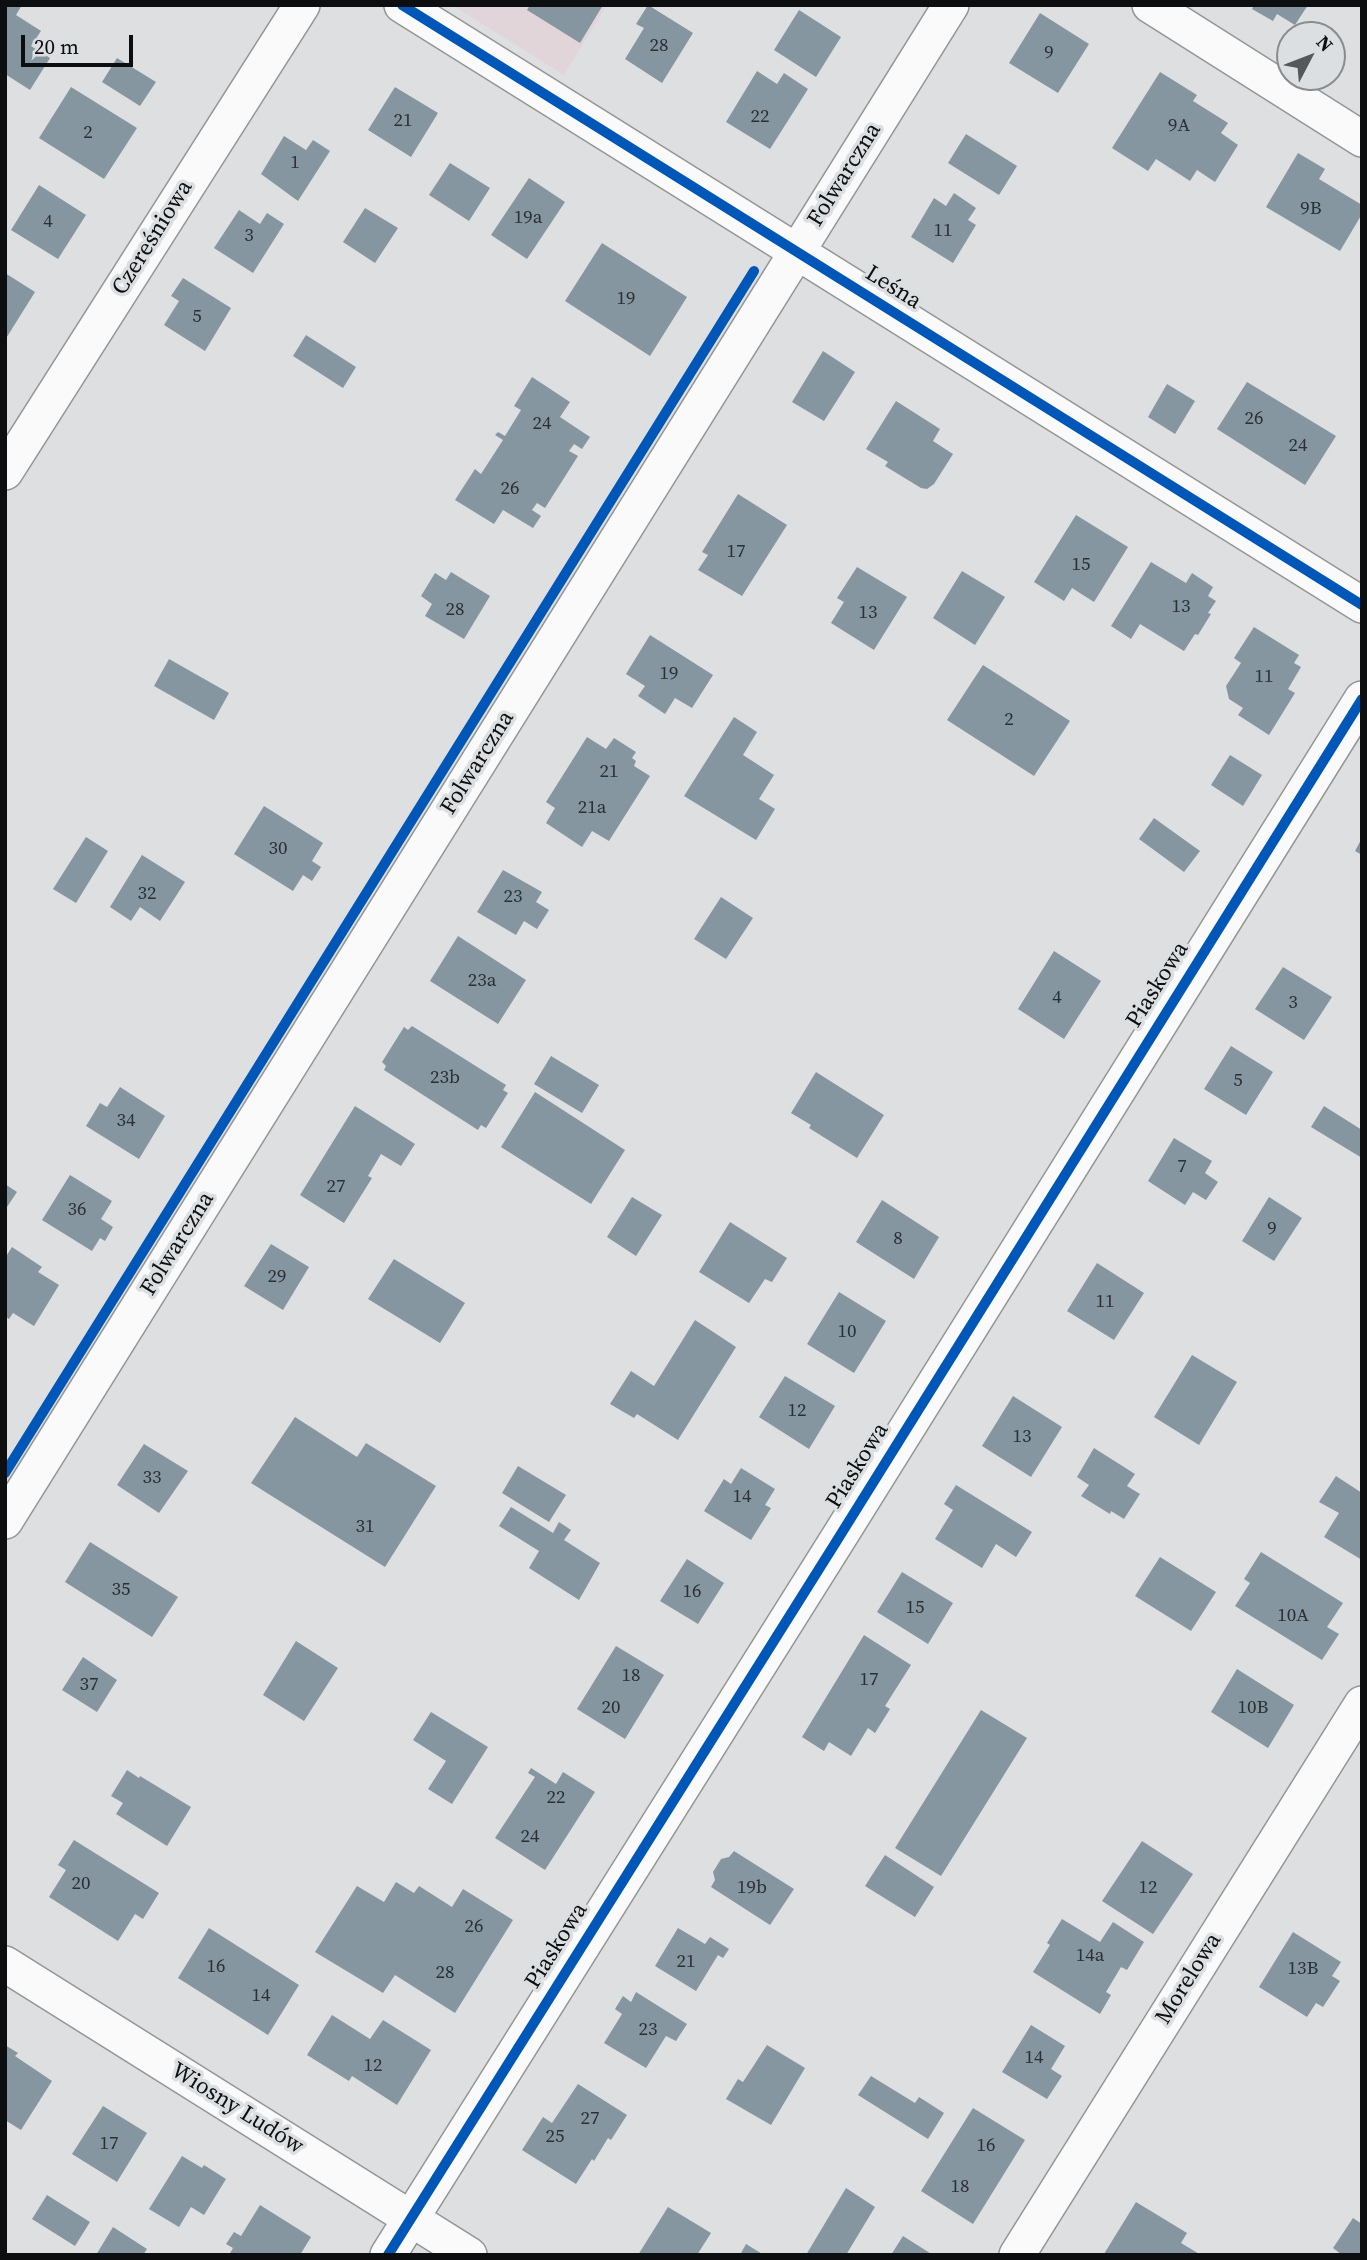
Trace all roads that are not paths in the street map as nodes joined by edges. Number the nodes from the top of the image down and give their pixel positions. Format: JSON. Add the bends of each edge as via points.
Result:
{"nodes":[{"id":1,"x":302,"y":5,"type":"edge"},
{"id":2,"x":402,"y":5,"type":"edge"},
{"id":3,"x":951,"y":5,"type":"edge"},
{"id":4,"x":1150,"y":5,"type":"edge"},
{"id":5,"x":1362,"y":139,"type":"edge"},
{"id":6,"x":797,"y":252,"type":"junction"},
{"id":7,"x":5,"y":472,"type":"edge"},
{"id":8,"x":1362,"y":605,"type":"edge"},
{"id":9,"x":1362,"y":699,"type":"edge"},
{"id":10,"x":5,"y":1521,"type":"edge"},
{"id":11,"x":1362,"y":1704,"type":"edge"},
{"id":12,"x":5,"y":1964,"type":"edge"},
{"id":13,"x":411,"y":2218,"type":"junction"},
{"id":14,"x":388,"y":2255,"type":"edge"},
{"id":15,"x":469,"y":2255,"type":"edge"},
{"id":16,"x":1017,"y":2255,"type":"edge"}],
"edges":[{"from":1,"to":7,"type":"street","name":"Czereśniowa"},
{"from":2,"to":6,"type":"street","name":"Leśna"},
{"from":3,"to":6,"type":"street","name":"Folwarczna"},
{"from":4,"to":5,"type":"street"},
{"from":6,"to":8,"type":"street","name":"Leśna"},
{"from":6,"to":10,"type":"street","name":"Folwarczna"},
{"from":9,"to":13,"type":"street","name":"Piaskowa"},
{"from":11,"to":16,"type":"street","name":"Morelowa"},
{"from":12,"to":13,"type":"street","name":"Wiosny Ludów"},
{"from":13,"to":14,"type":"street","name":"Piaskowa"},
{"from":13,"to":15,"type":"street","name":"Wiosny Ludów"}]}
